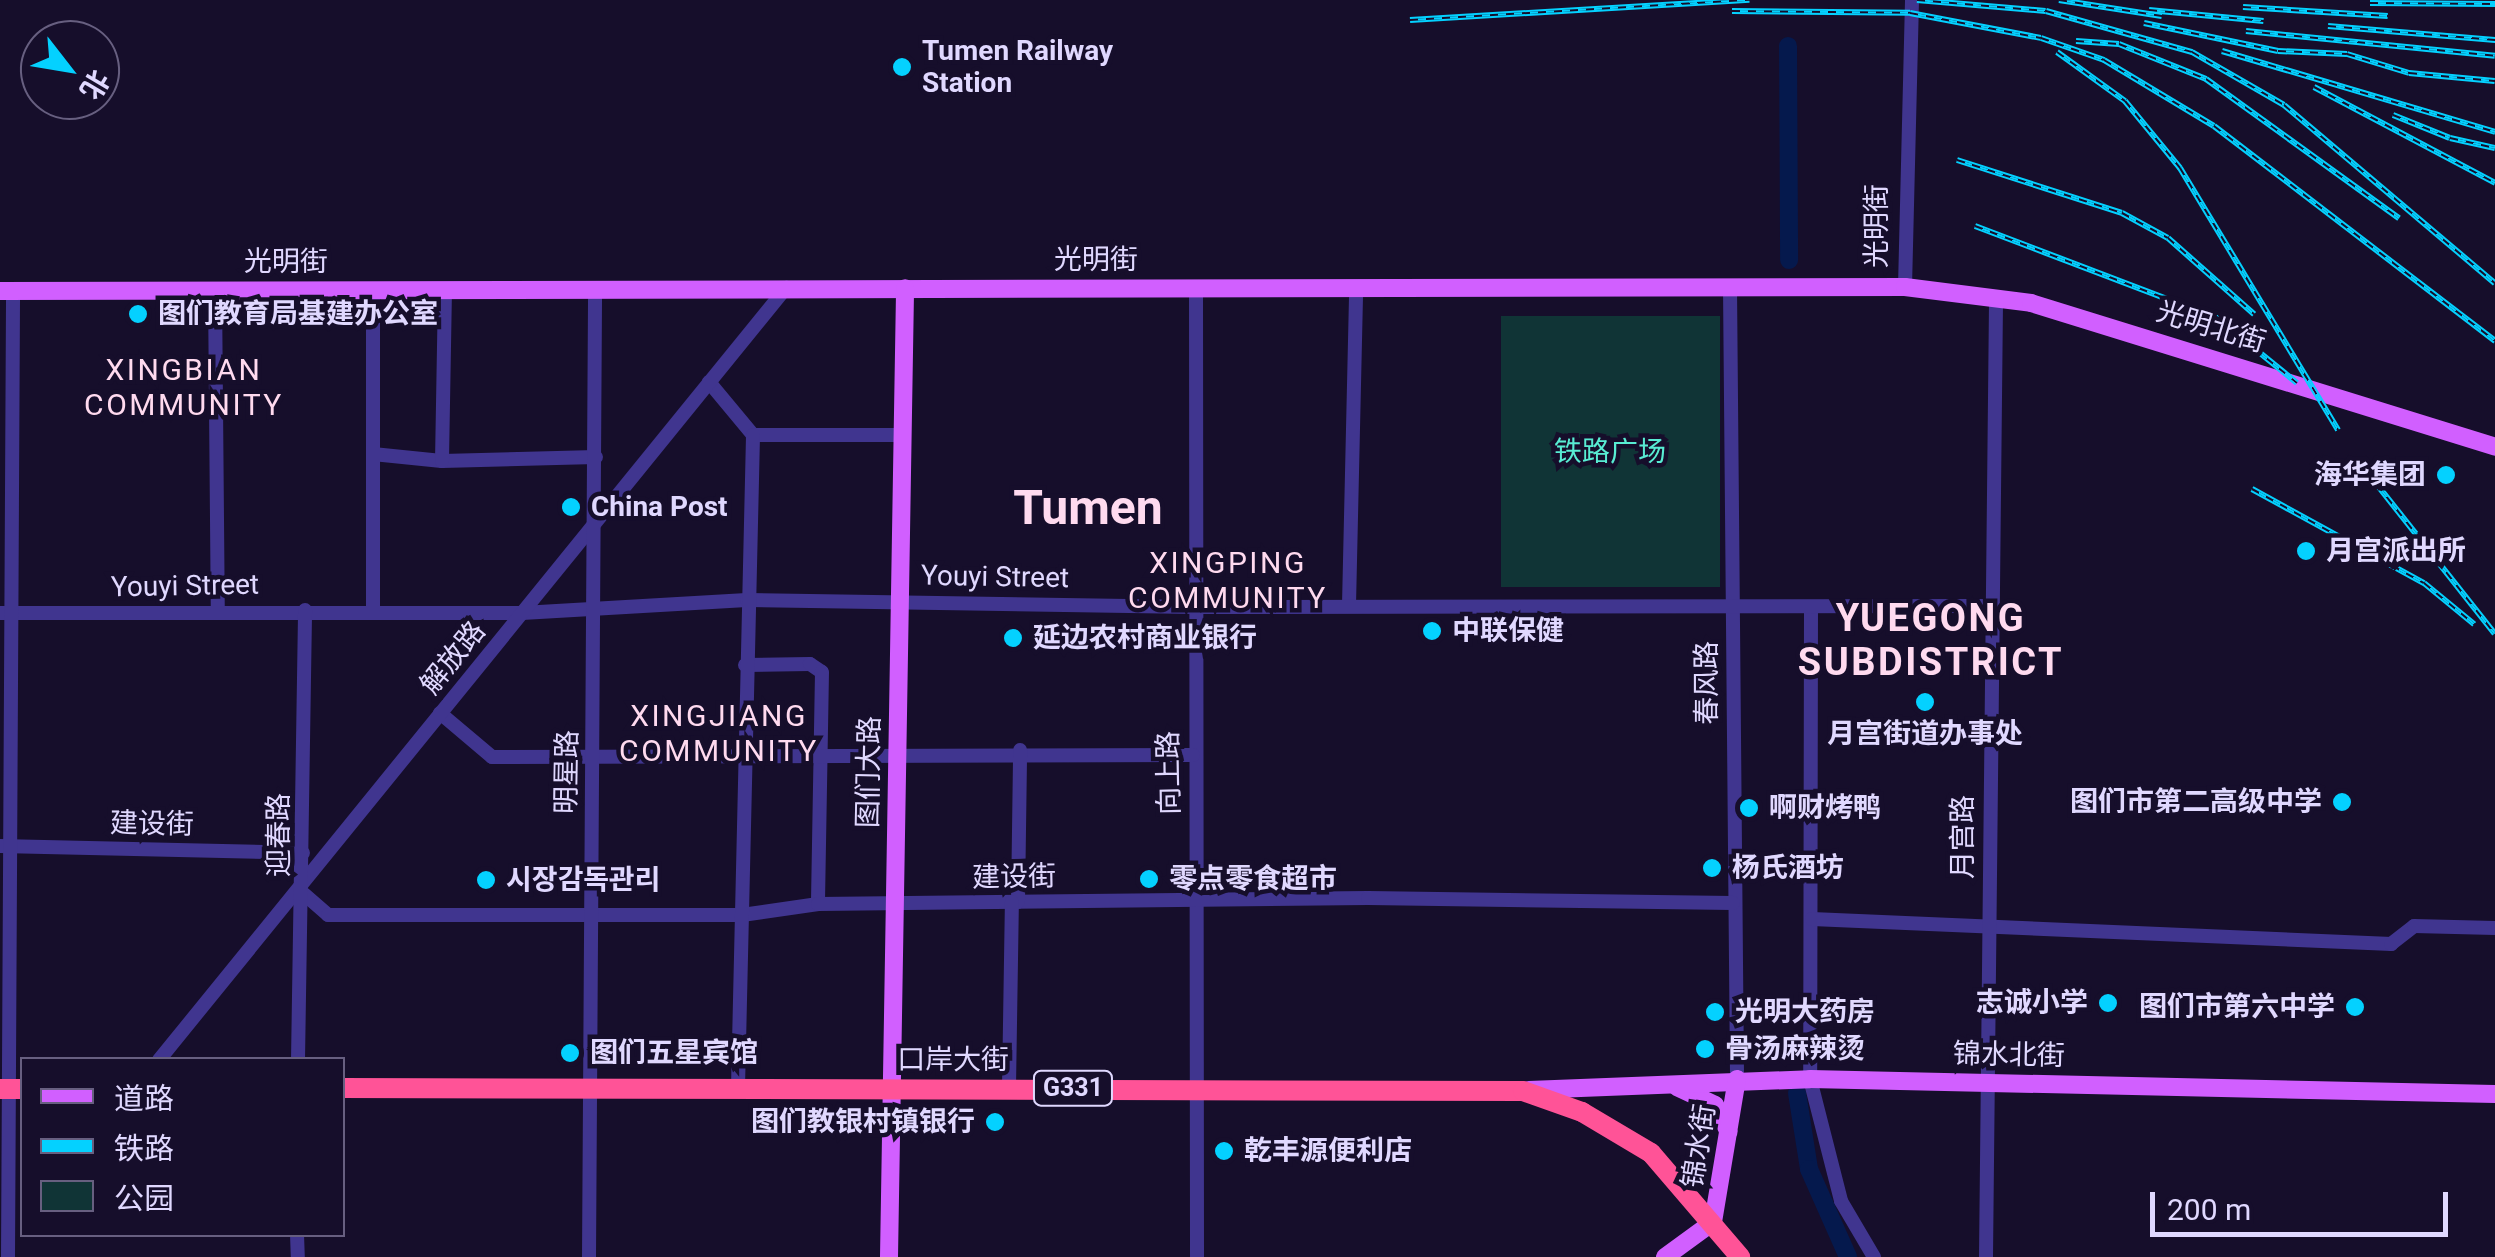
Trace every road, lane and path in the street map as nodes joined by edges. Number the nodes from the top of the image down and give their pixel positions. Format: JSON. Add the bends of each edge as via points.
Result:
{"nodes":[{"id":1,"x":1912,"y":0,"type":"edge"},
{"id":2,"x":1196,"y":287,"type":"junction"},
{"id":3,"x":1356,"y":287,"type":"junction"},
{"id":4,"x":1730,"y":287,"type":"junction"},
{"id":5,"x":1905,"y":287,"type":"junction"},
{"id":6,"x":786,"y":288,"type":"junction"},
{"id":7,"x":905,"y":288,"type":"junction"},
{"id":8,"x":445,"y":289,"type":"junction"},
{"id":9,"x":595,"y":289,"type":"junction"},
{"id":10,"x":214,"y":290,"type":"junction"},
{"id":11,"x":373,"y":290,"type":"junction"},
{"id":12,"x":6,"y":291,"type":"edge"},
{"id":13,"x":1996,"y":298,"type":"junction"},
{"id":14,"x":709,"y":382,"type":"junction"},
{"id":15,"x":753,"y":435,"type":"junction"},
{"id":16,"x":902,"y":435,"type":"junction"},
{"id":17,"x":2495,"y":447,"type":"edge"},
{"id":18,"x":6,"y":448,"type":"edge"},
{"id":19,"x":373,"y":454,"type":"junction"},
{"id":20,"x":596,"y":457,"type":"junction"},
{"id":21,"x":442,"y":461,"type":"junction"},
{"id":22,"x":596,"y":519,"type":"junction"},
{"id":23,"x":746,"y":600,"type":"junction"},
{"id":24,"x":900,"y":600,"type":"junction"},
{"id":25,"x":1732,"y":604,"type":"junction"},
{"id":26,"x":1349,"y":605,"type":"junction"},
{"id":27,"x":1990,"y":606,"type":"junction"},
{"id":28,"x":1193,"y":607,"type":"junction"},
{"id":29,"x":1811,"y":607,"type":"junction"},
{"id":30,"x":218,"y":610,"type":"junction"},
{"id":31,"x":305,"y":610,"type":"junction"},
{"id":32,"x":372,"y":610,"type":"junction"},
{"id":33,"x":594,"y":612,"type":"junction"},
{"id":34,"x":4,"y":613,"type":"edge"},
{"id":35,"x":522,"y":613,"type":"junction"},
{"id":36,"x":745,"y":665,"type":"junction"},
{"id":37,"x":440,"y":713,"type":"junction"},
{"id":38,"x":1020,"y":750,"type":"junction"},
{"id":39,"x":897,"y":752,"type":"junction"},
{"id":40,"x":821,"y":753,"type":"junction"},
{"id":41,"x":744,"y":754,"type":"junction"},
{"id":42,"x":1193,"y":755,"type":"junction"},
{"id":43,"x":592,"y":760,"type":"junction"},
{"id":44,"x":5,"y":846,"type":"edge"},
{"id":45,"x":303,"y":853,"type":"junction"},
{"id":46,"x":304,"y":878,"type":"junction"},
{"id":47,"x":304,"y":894,"type":"junction"},
{"id":48,"x":1196,"y":900,"type":"junction"},
{"id":49,"x":1015,"y":902,"type":"junction"},
{"id":50,"x":894,"y":903,"type":"junction"},
{"id":51,"x":1734,"y":903,"type":"junction"},
{"id":52,"x":818,"y":904,"type":"junction"},
{"id":53,"x":742,"y":914,"type":"junction"},
{"id":54,"x":590,"y":916,"type":"junction"},
{"id":55,"x":1812,"y":919,"type":"junction"},
{"id":56,"x":1987,"y":928,"type":"junction"},
{"id":57,"x":2495,"y":928,"type":"edge"},
{"id":58,"x":160,"y":1057,"type":"edge"},
{"id":59,"x":298,"y":1057,"type":"edge"},
{"id":60,"x":1737,"y":1079,"type":"junction"},
{"id":61,"x":1810,"y":1079,"type":"junction"},
{"id":62,"x":1988,"y":1082,"type":"junction"},
{"id":63,"x":1662,"y":1083,"type":"junction"},
{"id":64,"x":738,"y":1087,"type":"junction"},
{"id":65,"x":890,"y":1087,"type":"junction"},
{"id":66,"x":1009,"y":1087,"type":"junction"},
{"id":67,"x":345,"y":1088,"type":"edge"},
{"id":68,"x":590,"y":1088,"type":"junction"},
{"id":69,"x":11,"y":1089,"type":"edge"},
{"id":70,"x":1523,"y":1091,"type":"junction"},
{"id":71,"x":1200,"y":1092,"type":"junction"},
{"id":72,"x":2495,"y":1094,"type":"edge"},
{"id":73,"x":1729,"y":1132,"type":"junction"},
{"id":74,"x":1713,"y":1222,"type":"junction"},
{"id":75,"x":8,"y":1257,"type":"edge"},
{"id":76,"x":589,"y":1257,"type":"edge"},
{"id":77,"x":890,"y":1257,"type":"edge"},
{"id":78,"x":1197,"y":1257,"type":"edge"},
{"id":79,"x":1665,"y":1257,"type":"edge"},
{"id":80,"x":1740,"y":1257,"type":"edge"},
{"id":81,"x":1874,"y":1257,"type":"edge"},
{"id":82,"x":1986,"y":1257,"type":"edge"}],
"edges":[{"from":1,"to":5,"type":"street","name":"光明街"},
{"from":2,"to":3,"type":"main road","name":"光明街"},
{"from":2,"to":7,"type":"main road","name":"光明街"},
{"from":2,"to":28,"type":"street","name":"向上路"},
{"from":3,"to":4,"type":"main road","name":"光明街"},
{"from":3,"to":26,"type":"street"},
{"from":4,"to":5,"type":"main road","name":"光明街"},
{"from":4,"to":25,"type":"street","name":"春风路"},
{"from":5,"to":13,"type":"main road","name":"光明北街"},
{"from":6,"to":7,"type":"main road","name":"光明街"},
{"from":6,"to":9,"type":"main road","name":"光明街"},
{"from":6,"to":14,"type":"street","name":"解放路"},
{"from":7,"to":16,"type":"main road","name":"图们大路"},
{"from":8,"to":9,"type":"main road","name":"光明街"},
{"from":8,"to":11,"type":"main road","name":"光明街"},
{"from":8,"to":21,"type":"street"},
{"from":9,"to":20,"type":"street","name":"明星路"},
{"from":10,"to":11,"type":"main road","name":"光明街"},
{"from":10,"to":12,"type":"main road","name":"光明街"},
{"from":10,"to":30,"type":"street"},
{"from":11,"to":19,"type":"street"},
{"from":12,"to":18,"type":"street"},
{"from":13,"to":17,"type":"main road","name":"光明北街","via":[[2156,338]]},
{"from":13,"to":27,"type":"street","name":"月宫路"},
{"from":14,"to":15,"type":"street"},
{"from":14,"to":22,"type":"street","name":"解放路"},
{"from":15,"to":16,"type":"street"},
{"from":15,"to":23,"type":"street"},
{"from":16,"to":24,"type":"main road","name":"图们大路"},
{"from":18,"to":34,"type":"street"},
{"from":19,"to":21,"type":"street"},
{"from":19,"to":32,"type":"street"},
{"from":20,"to":21,"type":"street"},
{"from":20,"to":22,"type":"street","name":"明星路"},
{"from":22,"to":33,"type":"street","name":"明星路"},
{"from":22,"to":35,"type":"street","name":"解放路"},
{"from":23,"to":24,"type":"street","name":"Youyi Street"},
{"from":23,"to":33,"type":"street","name":"Youyi Street"},
{"from":23,"to":36,"type":"street"},
{"from":24,"to":28,"type":"street","name":"Youyi Street"},
{"from":24,"to":39,"type":"main road","name":"图们大路"},
{"from":25,"to":26,"type":"street","name":"Youyi Street"},
{"from":25,"to":29,"type":"street","name":"Youyi Street"},
{"from":25,"to":51,"type":"street","name":"春风路"},
{"from":26,"to":28,"type":"street","name":"Youyi Street"},
{"from":27,"to":29,"type":"street","name":"Youyi Street"},
{"from":27,"to":56,"type":"street","name":"月宫路"},
{"from":28,"to":42,"type":"street","name":"向上路"},
{"from":29,"to":55,"type":"street"},
{"from":30,"to":31,"type":"street","name":"Youyi Street"},
{"from":30,"to":34,"type":"street","name":"Youyi Street"},
{"from":31,"to":32,"type":"street","name":"Youyi Street"},
{"from":31,"to":45,"type":"street","name":"迎春路"},
{"from":32,"to":35,"type":"street","name":"Youyi Street"},
{"from":33,"to":35,"type":"street","name":"Youyi Street"},
{"from":33,"to":43,"type":"street","name":"明星路"},
{"from":34,"to":44,"type":"street"},
{"from":35,"to":37,"type":"street","name":"解放路"},
{"from":36,"to":40,"type":"street","via":[[810,664],[822,672]]},
{"from":36,"to":41,"type":"street"},
{"from":37,"to":43,"type":"street","via":[[492,757]]},
{"from":37,"to":46,"type":"street","name":"解放路"},
{"from":38,"to":39,"type":"street"},
{"from":38,"to":42,"type":"street"},
{"from":38,"to":49,"type":"street"},
{"from":39,"to":40,"type":"street"},
{"from":39,"to":50,"type":"main road","name":"图们大路"},
{"from":40,"to":41,"type":"street"},
{"from":40,"to":52,"type":"street"},
{"from":41,"to":43,"type":"street"},
{"from":41,"to":53,"type":"street"},
{"from":42,"to":48,"type":"street","name":"向上路"},
{"from":43,"to":54,"type":"street","name":"明星路"},
{"from":44,"to":45,"type":"street","name":"建设街"},
{"from":44,"to":69,"type":"street"},
{"from":45,"to":46,"type":"street","name":"迎春路"},
{"from":46,"to":47,"type":"street","name":"迎春路"},
{"from":46,"to":58,"type":"street","name":"解放路"},
{"from":47,"to":54,"type":"street","name":"建设街","via":[[328,915]]},
{"from":47,"to":59,"type":"street","name":"迎春路"},
{"from":48,"to":49,"type":"street","name":"建设街"},
{"from":48,"to":51,"type":"street","name":"建设街"},
{"from":48,"to":71,"type":"street","name":"向上路"},
{"from":49,"to":50,"type":"street","name":"建设街"},
{"from":49,"to":66,"type":"street"},
{"from":50,"to":52,"type":"street","name":"建设街"},
{"from":50,"to":65,"type":"main road","name":"图们大路"},
{"from":51,"to":60,"type":"street","name":"春风路"},
{"from":52,"to":53,"type":"street","name":"建设街"},
{"from":53,"to":54,"type":"street","name":"建设街"},
{"from":53,"to":64,"type":"street"},
{"from":54,"to":68,"type":"street","name":"明星路"},
{"from":55,"to":56,"type":"street"},
{"from":55,"to":61,"type":"street"},
{"from":56,"to":57,"type":"street","via":[[2391,944],[2414,926]]},
{"from":56,"to":62,"type":"street","name":"月宫路"},
{"from":60,"to":61,"type":"main road","name":"锦水北街"},
{"from":60,"to":63,"type":"main road","name":"锦水北街"},
{"from":60,"to":73,"type":"main road","name":"锦水街"},
{"from":61,"to":62,"type":"main road","name":"锦水北街"},
{"from":61,"to":81,"type":"street","via":[[1841,1201]]},
{"from":62,"to":72,"type":"main road","name":"锦水北街"},
{"from":62,"to":82,"type":"street","name":"月宫路"},
{"from":63,"to":70,"type":"main road","name":"锦水北街"},
{"from":63,"to":73,"type":"main road","via":[[1697,1091],[1715,1104]]},
{"from":64,"to":65,"type":"highway","name":"口岸大街","number":"G331"},
{"from":64,"to":68,"type":"highway","name":"口岸大街","number":"G331"},
{"from":65,"to":66,"type":"highway","name":"口岸大街","number":"G331"},
{"from":65,"to":77,"type":"main road","name":"图们大路"},
{"from":66,"to":71,"type":"highway","name":"口岸大街","number":"G331"},
{"from":67,"to":68,"type":"highway","name":"口岸大街","number":"G331"},
{"from":68,"to":76,"type":"street","name":"明星路"},
{"from":69,"to":75,"type":"street"},
{"from":70,"to":71,"type":"highway","name":"口岸大街","number":"G331"},
{"from":70,"to":74,"type":"highway","name":"口岸大街","number":"G331","via":[[1582,1112],[1650,1153]]},
{"from":71,"to":78,"type":"street","name":"向上路"},
{"from":73,"to":74,"type":"main road","name":"锦水街"},
{"from":74,"to":79,"type":"main road","name":"锦水街"},
{"from":74,"to":80,"type":"highway","name":"口岸大街","number":"G331"}]}
